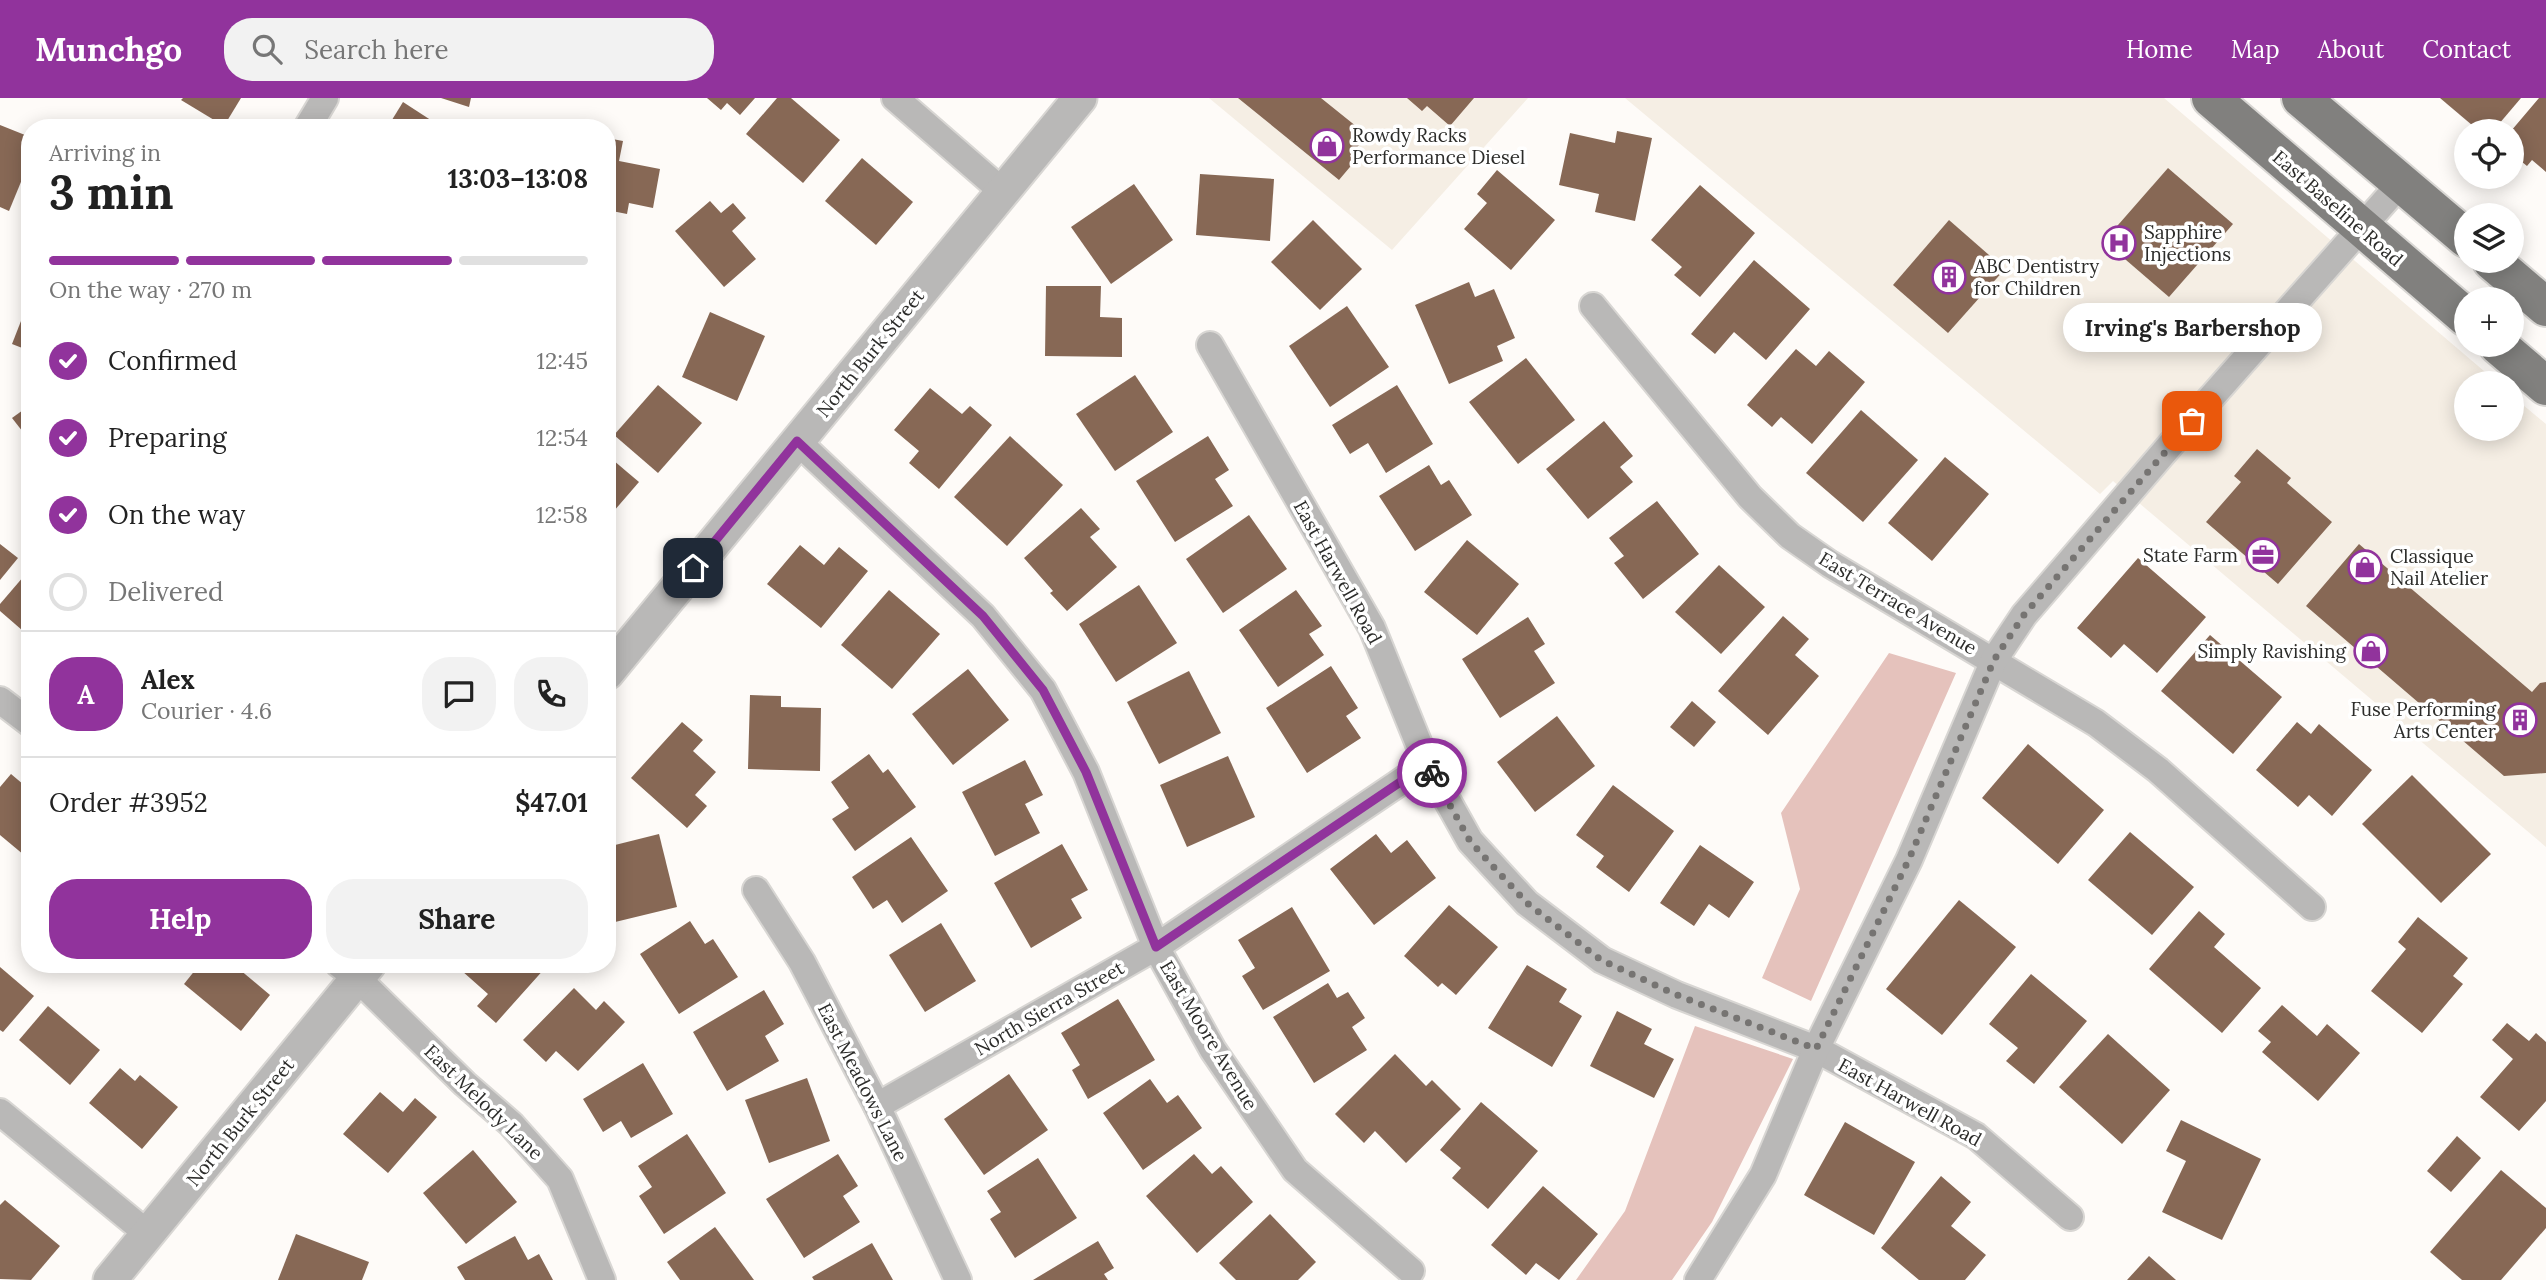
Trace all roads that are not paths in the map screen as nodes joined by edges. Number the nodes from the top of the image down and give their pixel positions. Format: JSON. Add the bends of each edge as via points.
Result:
{"nodes":[{"id":1,"x":325,"y":98,"type":"edge"},
{"id":2,"x":895,"y":98,"type":"edge"},
{"id":3,"x":1080,"y":98,"type":"edge"},
{"id":4,"x":2211,"y":98,"type":"edge"},
{"id":5,"x":2301,"y":98,"type":"edge"},
{"id":6,"x":312,"y":119,"type":"edge"},
{"id":7,"x":2401,"y":183,"type":"junction"},
{"id":8,"x":1003,"y":191,"type":"junction"},
{"id":9,"x":2361,"y":228,"type":"junction"},
{"id":10,"x":2454,"y":228,"type":"edge"},
{"id":11,"x":2506,"y":273,"type":"edge"},
{"id":12,"x":1593,"y":306,"type":"dead end"},
{"id":13,"x":2454,"y":307,"type":"edge"},
{"id":14,"x":2546,"y":307,"type":"edge"},
{"id":15,"x":1210,"y":345,"type":"dead end"},
{"id":16,"x":2512,"y":357,"type":"edge"},
{"id":17,"x":2546,"y":386,"type":"edge"},
{"id":18,"x":797,"y":441,"type":"junction"},
{"id":19,"x":1994,"y":660,"type":"junction"},
{"id":20,"x":616,"y":662,"type":"edge"},
{"id":21,"x":0,"y":700,"type":"edge"},
{"id":22,"x":21,"y":716,"type":"edge"},
{"id":23,"x":1427,"y":764,"type":"junction"},
{"id":24,"x":756,"y":890,"type":"dead end"},
{"id":25,"x":2312,"y":906,"type":"dead end"},
{"id":26,"x":1156,"y":947,"type":"junction"},
{"id":27,"x":352,"y":973,"type":"edge"},
{"id":28,"x":359,"y":973,"type":"edge"},
{"id":29,"x":1816,"y":1049,"type":"junction"},
{"id":30,"x":877,"y":1106,"type":"junction"},
{"id":31,"x":0,"y":1112,"type":"edge"},
{"id":32,"x":2070,"y":1217,"type":"dead end"},
{"id":33,"x":148,"y":1234,"type":"junction"},
{"id":34,"x":1411,"y":1271,"type":"dead end"},
{"id":35,"x":110,"y":1280,"type":"edge"},
{"id":36,"x":602,"y":1280,"type":"edge"},
{"id":37,"x":958,"y":1280,"type":"edge"},
{"id":38,"x":1698,"y":1280,"type":"edge"}],
"edges":[{"from":1,"to":6,"type":"street"},
{"from":2,"to":8,"type":"street"},
{"from":3,"to":8,"type":"street","name":"North Burk Street"},
{"from":4,"to":9,"type":"main road","name":"East Baseline Road"},
{"from":5,"to":7,"type":"main road"},
{"from":7,"to":9,"type":"street"},
{"from":7,"to":10,"type":"main road"},
{"from":8,"to":18,"type":"street","name":"North Burk Street"},
{"from":9,"to":13,"type":"main road","name":"East Baseline Road"},
{"from":9,"to":19,"type":"street","via":[[2024,615]]},
{"from":11,"to":14,"type":"main road"},
{"from":12,"to":19,"type":"street","name":"East Terrace Avenue","via":[[1750,497],[1790,536]]},
{"from":15,"to":23,"type":"street","name":"East Harwell Road","via":[[1372,628]]},
{"from":16,"to":17,"type":"main road"},
{"from":18,"to":20,"type":"street","name":"North Burk Street"},
{"from":18,"to":26,"type":"street","name":"East Moore Avenue","via":[[983,616],[1043,690],[1086,772]]},
{"from":19,"to":25,"type":"street","name":"East Terrace Avenue","via":[[2096,723],[2158,770]]},
{"from":19,"to":29,"type":"street","via":[[1909,859]]},
{"from":21,"to":22,"type":"street"},
{"from":23,"to":26,"type":"street","name":"North Sierra Street"},
{"from":23,"to":29,"type":"street","name":"East Harwell Road","via":[[1470,841],[1527,903],[1601,960]]},
{"from":24,"to":30,"type":"street","name":"East Meadows Lane","via":[[802,962]]},
{"from":26,"to":30,"type":"street","name":"North Sierra Street"},
{"from":26,"to":34,"type":"street","name":"East Moore Avenue","via":[[1213,1050],[1295,1170]]},
{"from":27,"to":33,"type":"street","name":"North Burk Street"},
{"from":28,"to":36,"type":"street","name":"East Melody Lane","via":[[560,1179]]},
{"from":29,"to":32,"type":"street","name":"East Harwell Road","via":[[1976,1136]]},
{"from":29,"to":38,"type":"street","via":[[1763,1175]]},
{"from":30,"to":37,"type":"street","name":"East Meadows Lane"},
{"from":31,"to":33,"type":"street"},
{"from":33,"to":35,"type":"street","name":"North Burk Street"}]}
